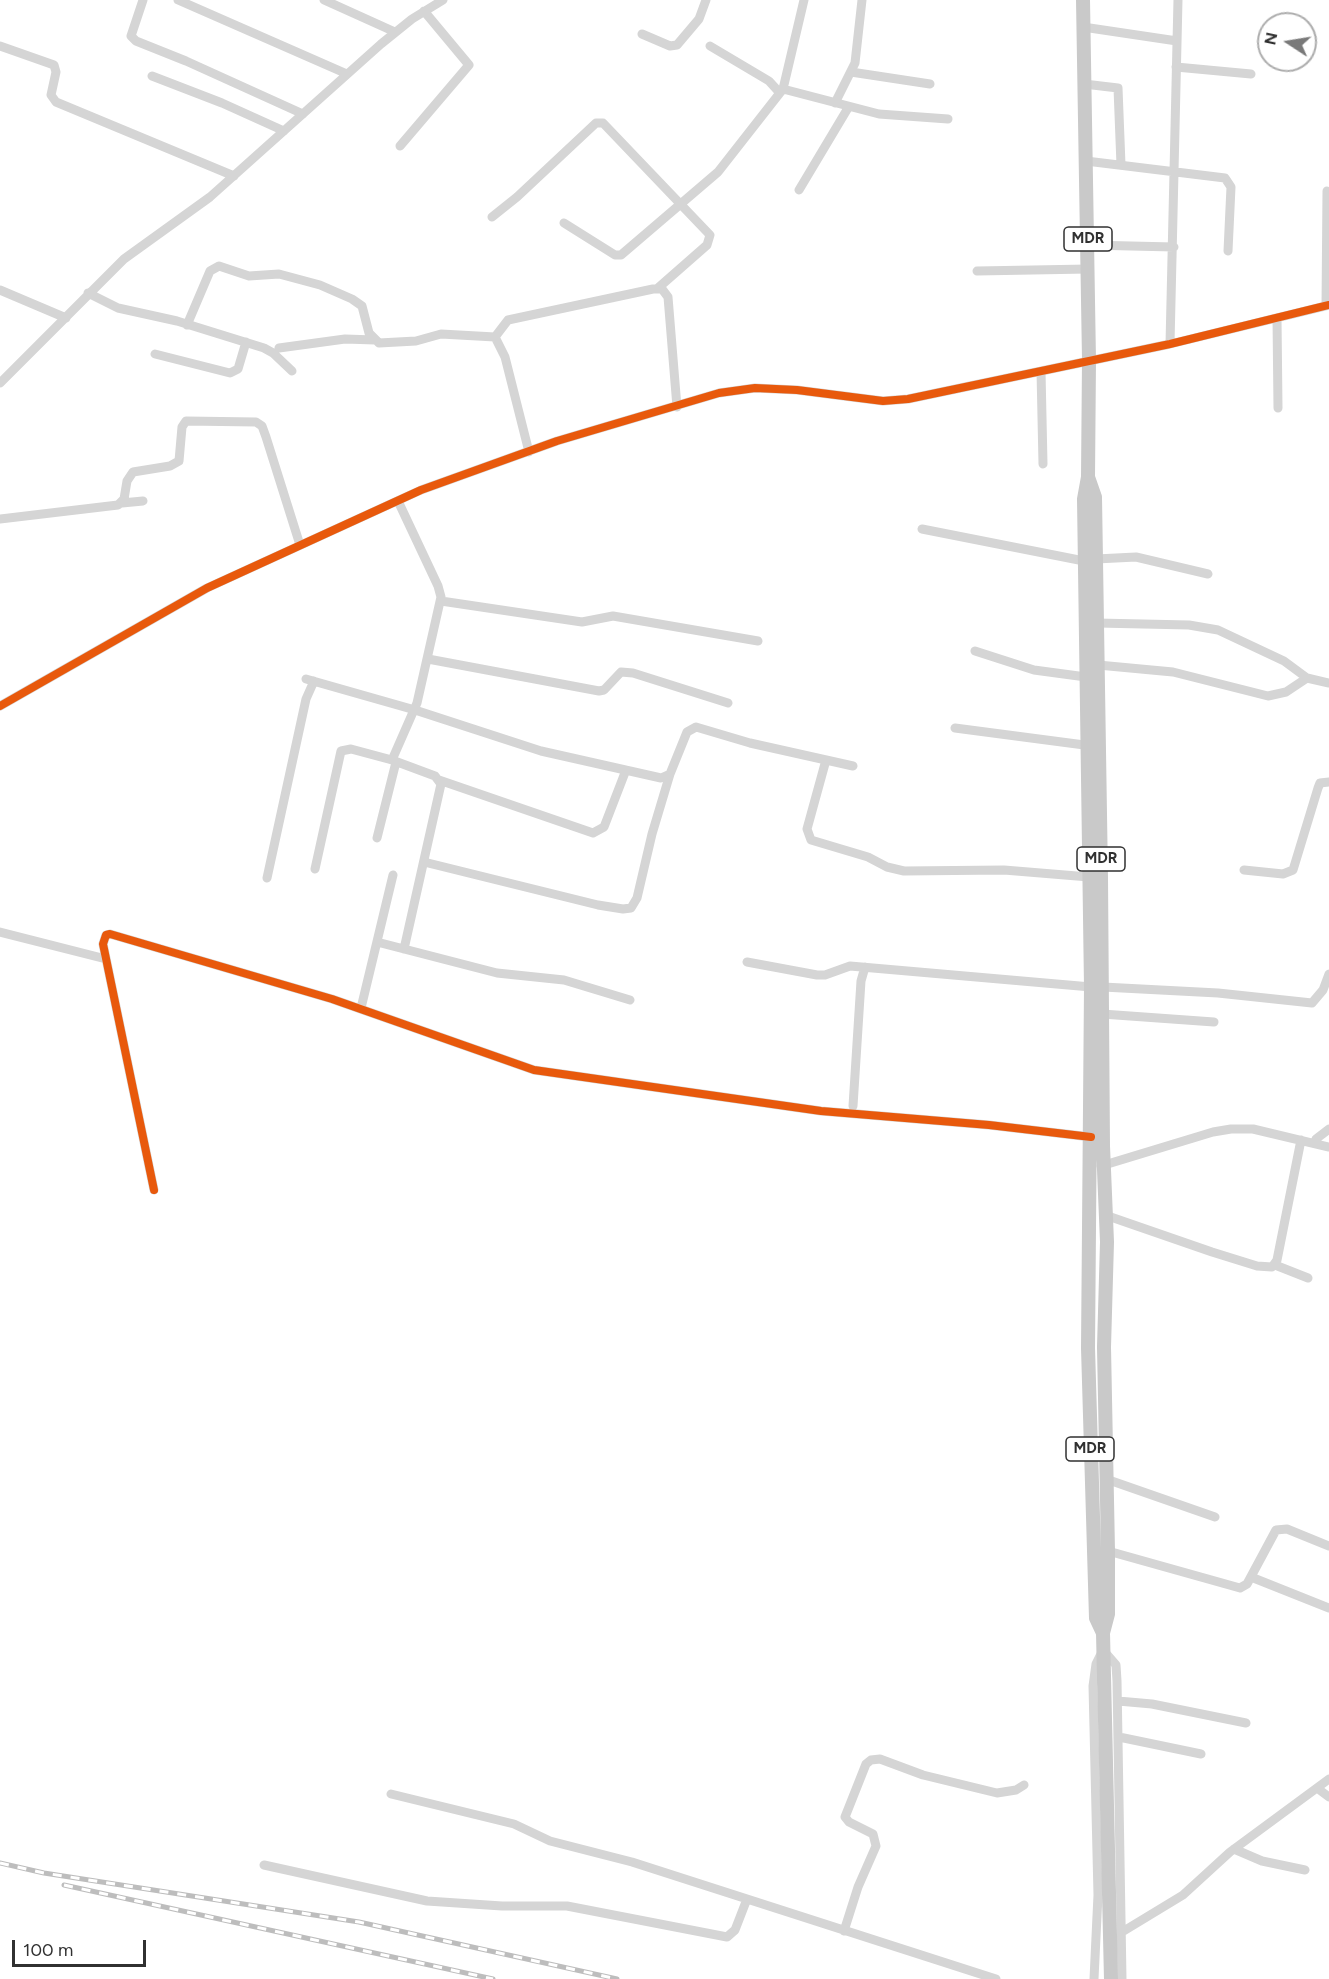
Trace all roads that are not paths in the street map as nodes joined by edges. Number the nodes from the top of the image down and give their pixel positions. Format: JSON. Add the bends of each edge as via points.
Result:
{"nodes":[{"id":1,"x":143,"y":0,"type":"edge"},
{"id":2,"x":178,"y":0,"type":"edge"},
{"id":3,"x":324,"y":0,"type":"edge"},
{"id":4,"x":443,"y":0,"type":"edge"},
{"id":5,"x":706,"y":0,"type":"edge"},
{"id":6,"x":804,"y":0,"type":"edge"},
{"id":7,"x":862,"y":0,"type":"edge"},
{"id":8,"x":1083,"y":0,"type":"edge"},
{"id":9,"x":1178,"y":0,"type":"edge"},
{"id":10,"x":423,"y":11,"type":"junction"},
{"id":11,"x":1083,"y":27,"type":"junction"},
{"id":12,"x":395,"y":33,"type":"junction"},
{"id":13,"x":642,"y":34,"type":"dead end"},
{"id":14,"x":1177,"y":41,"type":"junction"},
{"id":15,"x":0,"y":46,"type":"edge"},
{"id":16,"x":710,"y":46,"type":"dead end"},
{"id":17,"x":1176,"y":67,"type":"junction"},
{"id":18,"x":851,"y":72,"type":"junction"},
{"id":19,"x":347,"y":74,"type":"junction"},
{"id":20,"x":1251,"y":74,"type":"dead end"},
{"id":21,"x":152,"y":76,"type":"dead end"},
{"id":22,"x":930,"y":84,"type":"dead end"},
{"id":23,"x":1084,"y":84,"type":"junction"},
{"id":24,"x":781,"y":90,"type":"junction"},
{"id":25,"x":835,"y":104,"type":"junction"},
{"id":26,"x":848,"y":108,"type":"junction"},
{"id":27,"x":303,"y":114,"type":"junction"},
{"id":28,"x":948,"y":119,"type":"dead end"},
{"id":29,"x":284,"y":131,"type":"junction"},
{"id":30,"x":400,"y":146,"type":"dead end"},
{"id":31,"x":1086,"y":161,"type":"junction"},
{"id":32,"x":1121,"y":165,"type":"junction"},
{"id":33,"x":1175,"y":170,"type":"junction"},
{"id":34,"x":234,"y":176,"type":"junction"},
{"id":35,"x":799,"y":190,"type":"dead end"},
{"id":36,"x":1328,"y":191,"type":"dead end"},
{"id":37,"x":683,"y":204,"type":"junction"},
{"id":38,"x":492,"y":217,"type":"dead end"},
{"id":39,"x":564,"y":223,"type":"dead end"},
{"id":40,"x":1088,"y":245,"type":"junction"},
{"id":41,"x":1174,"y":247,"type":"junction"},
{"id":42,"x":1228,"y":251,"type":"dead end"},
{"id":43,"x":1088,"y":269,"type":"junction"},
{"id":44,"x":977,"y":270,"type":"dead end"},
{"id":45,"x":658,"y":288,"type":"junction"},
{"id":46,"x":0,"y":290,"type":"edge"},
{"id":47,"x":88,"y":293,"type":"junction"},
{"id":48,"x":1328,"y":306,"type":"edge"},
{"id":49,"x":66,"y":318,"type":"junction"},
{"id":50,"x":1277,"y":318,"type":"junction"},
{"id":51,"x":187,"y":325,"type":"junction"},
{"id":52,"x":495,"y":337,"type":"junction"},
{"id":53,"x":375,"y":340,"type":"junction"},
{"id":54,"x":246,"y":342,"type":"junction"},
{"id":55,"x":1170,"y":344,"type":"junction"},
{"id":56,"x":279,"y":348,"type":"dead end"},
{"id":57,"x":155,"y":354,"type":"dead end"},
{"id":58,"x":1089,"y":360,"type":"junction"},
{"id":59,"x":292,"y":371,"type":"dead end"},
{"id":60,"x":1041,"y":371,"type":"junction"},
{"id":61,"x":0,"y":383,"type":"edge"},
{"id":62,"x":677,"y":407,"type":"junction"},
{"id":63,"x":1278,"y":408,"type":"dead end"},
{"id":64,"x":529,"y":452,"type":"junction"},
{"id":65,"x":1043,"y":464,"type":"dead end"},
{"id":66,"x":143,"y":501,"type":"dead end"},
{"id":67,"x":398,"y":501,"type":"junction"},
{"id":68,"x":122,"y":503,"type":"junction"},
{"id":69,"x":0,"y":519,"type":"edge"},
{"id":70,"x":922,"y":529,"type":"dead end"},
{"id":71,"x":300,"y":545,"type":"junction"},
{"id":72,"x":1090,"y":560,"type":"junction"},
{"id":73,"x":1208,"y":574,"type":"dead end"},
{"id":74,"x":441,"y":601,"type":"junction"},
{"id":75,"x":1097,"y":623,"type":"junction"},
{"id":76,"x":759,"y":641,"type":"dead end"},
{"id":77,"x":975,"y":651,"type":"dead end"},
{"id":78,"x":428,"y":659,"type":"junction"},
{"id":79,"x":1098,"y":664,"type":"junction"},
{"id":80,"x":1086,"y":677,"type":"junction"},
{"id":81,"x":1306,"y":678,"type":"junction"},
{"id":82,"x":1329,"y":683,"type":"edge"},
{"id":83,"x":728,"y":703,"type":"dead end"},
{"id":84,"x":0,"y":706,"type":"edge"},
{"id":85,"x":415,"y":710,"type":"junction"},
{"id":86,"x":955,"y":728,"type":"dead end"},
{"id":87,"x":1093,"y":746,"type":"junction"},
{"id":88,"x":826,"y":760,"type":"junction"},
{"id":89,"x":394,"y":761,"type":"junction"},
{"id":90,"x":852,"y":766,"type":"dead end"},
{"id":91,"x":626,"y":770,"type":"junction"},
{"id":92,"x":670,"y":774,"type":"junction"},
{"id":93,"x":440,"y":780,"type":"junction"},
{"id":94,"x":1329,"y":782,"type":"edge"},
{"id":95,"x":377,"y":838,"type":"dead end"},
{"id":96,"x":424,"y":862,"type":"junction"},
{"id":97,"x":315,"y":869,"type":"dead end"},
{"id":98,"x":1244,"y":870,"type":"dead end"},
{"id":99,"x":393,"y":875,"type":"dead end"},
{"id":100,"x":1089,"y":877,"type":"junction"},
{"id":101,"x":267,"y":878,"type":"dead end"},
{"id":102,"x":0,"y":932,"type":"edge"},
{"id":103,"x":377,"y":942,"type":"junction"},
{"id":104,"x":404,"y":949,"type":"junction"},
{"id":105,"x":106,"y":959,"type":"junction"},
{"id":106,"x":747,"y":962,"type":"dead end"},
{"id":107,"x":1096,"y":963,"type":"junction"},
{"id":108,"x":865,"y":967,"type":"junction"},
{"id":109,"x":1329,"y":974,"type":"edge"},
{"id":110,"x":1097,"y":987,"type":"junction"},
{"id":111,"x":630,"y":1000,"type":"dead end"},
{"id":112,"x":361,"y":1008,"type":"junction"},
{"id":113,"x":1102,"y":1014,"type":"junction"},
{"id":114,"x":1214,"y":1022,"type":"dead end"},
{"id":115,"x":854,"y":1106,"type":"dead end"},
{"id":116,"x":1329,"y":1129,"type":"edge"},
{"id":117,"x":1091,"y":1137,"type":"junction"},
{"id":118,"x":1316,"y":1139,"type":"dead end"},
{"id":119,"x":1301,"y":1140,"type":"junction"},
{"id":120,"x":1329,"y":1147,"type":"edge"},
{"id":121,"x":1104,"y":1165,"type":"junction"},
{"id":122,"x":1090,"y":1170,"type":"junction"},
{"id":123,"x":154,"y":1190,"type":"dead end"},
{"id":124,"x":1105,"y":1215,"type":"junction"},
{"id":125,"x":1275,"y":1265,"type":"junction"},
{"id":126,"x":1308,"y":1278,"type":"dead end"},
{"id":127,"x":1106,"y":1479,"type":"junction"},
{"id":128,"x":1215,"y":1517,"type":"dead end"},
{"id":129,"x":1329,"y":1546,"type":"edge"},
{"id":130,"x":1108,"y":1551,"type":"junction"},
{"id":131,"x":1251,"y":1576,"type":"junction"},
{"id":132,"x":1329,"y":1608,"type":"edge"},
{"id":133,"x":1103,"y":1633,"type":"junction"},
{"id":134,"x":1103,"y":1650,"type":"junction"},
{"id":135,"x":1118,"y":1701,"type":"junction"},
{"id":136,"x":1246,"y":1723,"type":"dead end"},
{"id":137,"x":1119,"y":1737,"type":"junction"},
{"id":138,"x":1201,"y":1754,"type":"dead end"},
{"id":139,"x":1329,"y":1779,"type":"edge"},
{"id":140,"x":1024,"y":1785,"type":"dead end"},
{"id":141,"x":1317,"y":1788,"type":"junction"},
{"id":142,"x":391,"y":1794,"type":"dead end"},
{"id":143,"x":1329,"y":1797,"type":"edge"},
{"id":144,"x":1234,"y":1849,"type":"junction"},
{"id":145,"x":264,"y":1865,"type":"dead end"},
{"id":146,"x":1305,"y":1870,"type":"dead end"},
{"id":147,"x":747,"y":1899,"type":"junction"},
{"id":148,"x":844,"y":1932,"type":"junction"},
{"id":149,"x":1122,"y":1932,"type":"junction"},
{"id":150,"x":996,"y":1979,"type":"edge"},
{"id":151,"x":1094,"y":1979,"type":"edge"},
{"id":152,"x":1111,"y":1979,"type":"edge"},
{"id":153,"x":1122,"y":1979,"type":"edge"}],
"edges":[{"from":1,"to":27,"type":"street","via":[[131,36],[136,41]]},
{"from":2,"to":19,"type":"street"},
{"from":3,"to":12,"type":"street"},
{"from":4,"to":10,"type":"street"},
{"from":5,"to":13,"type":"street","via":[[699,19],[677,45],[670,46]]},
{"from":6,"to":24,"type":"street"},
{"from":7,"to":18,"type":"street"},
{"from":8,"to":11,"type":"main road","number":"MDR"},
{"from":9,"to":14,"type":"street"},
{"from":10,"to":12,"type":"street"},
{"from":10,"to":30,"type":"street","via":[[469,65]]},
{"from":11,"to":14,"type":"street"},
{"from":11,"to":23,"type":"main road","number":"MDR"},
{"from":12,"to":19,"type":"street"},
{"from":14,"to":17,"type":"street"},
{"from":15,"to":34,"type":"street","via":[[54,65],[51,95],[56,102]]},
{"from":16,"to":24,"type":"street"},
{"from":17,"to":20,"type":"street"},
{"from":17,"to":33,"type":"street"},
{"from":18,"to":22,"type":"street"},
{"from":18,"to":25,"type":"street"},
{"from":19,"to":27,"type":"street"},
{"from":21,"to":29,"type":"street"},
{"from":23,"to":31,"type":"main road","number":"MDR"},
{"from":23,"to":32,"type":"street","via":[[1118,88]]},
{"from":24,"to":25,"type":"street"},
{"from":24,"to":37,"type":"street","via":[[718,172]]},
{"from":25,"to":26,"type":"street"},
{"from":26,"to":28,"type":"street"},
{"from":26,"to":35,"type":"street"},
{"from":27,"to":29,"type":"street"},
{"from":29,"to":34,"type":"street"},
{"from":31,"to":32,"type":"street"},
{"from":31,"to":40,"type":"main road","number":"MDR"},
{"from":32,"to":33,"type":"street"},
{"from":33,"to":41,"type":"street"},
{"from":33,"to":42,"type":"street","via":[[1219,175],[1229,182]]},
{"from":34,"to":47,"type":"street","via":[[132,253]]},
{"from":36,"to":48,"type":"street"},
{"from":37,"to":38,"type":"street","via":[[600,122]]},
{"from":37,"to":39,"type":"street","via":[[618,256]]},
{"from":37,"to":45,"type":"street","via":[[710,235],[710,242]]},
{"from":40,"to":41,"type":"street"},
{"from":40,"to":43,"type":"main road","number":"MDR"},
{"from":41,"to":55,"type":"street"},
{"from":43,"to":44,"type":"street"},
{"from":43,"to":58,"type":"main road","number":"MDR"},
{"from":45,"to":52,"type":"street","via":[[508,320]]},
{"from":45,"to":62,"type":"street","via":[[668,297]]},
{"from":46,"to":49,"type":"street"},
{"from":47,"to":49,"type":"street"},
{"from":47,"to":51,"type":"street","via":[[118,308]]},
{"from":48,"to":50,"type":"street"},
{"from":49,"to":61,"type":"street"},
{"from":50,"to":55,"type":"street"},
{"from":50,"to":63,"type":"street"},
{"from":51,"to":53,"type":"street","via":[[210,271],[219,266],[249,276],[279,274],[352,299],[362,306],[369,333]]},
{"from":51,"to":54,"type":"street"},
{"from":52,"to":53,"type":"street","via":[[441,334],[416,342],[385,344]]},
{"from":52,"to":64,"type":"street","via":[[505,357]]},
{"from":53,"to":56,"type":"street","via":[[345,339]]},
{"from":54,"to":57,"type":"street","via":[[238,369],[230,373]]},
{"from":54,"to":59,"type":"street","via":[[273,353]]},
{"from":55,"to":58,"type":"street"},
{"from":58,"to":60,"type":"street"},
{"from":58,"to":72,"type":"main road","number":"MDR","via":[[1088,477],[1083,499]]},
{"from":60,"to":62,"type":"street","via":[[894,401],[754,388],[719,393]]},
{"from":60,"to":65,"type":"street"},
{"from":62,"to":64,"type":"street"},
{"from":64,"to":67,"type":"street"},
{"from":66,"to":68,"type":"street"},
{"from":67,"to":71,"type":"street"},
{"from":67,"to":74,"type":"street","via":[[438,586]]},
{"from":68,"to":69,"type":"street"},
{"from":68,"to":71,"type":"street","via":[[127,481],[134,472],[179,461],[186,421],[256,422],[266,437]]},
{"from":70,"to":72,"type":"street"},
{"from":71,"to":84,"type":"street","via":[[207,588]]},
{"from":72,"to":73,"type":"street","via":[[1136,557]]},
{"from":72,"to":75,"type":"main road","number":"MDR"},
{"from":72,"to":80,"type":"main road","number":"MDR"},
{"from":74,"to":76,"type":"street","via":[[576,621],[613,616]]},
{"from":74,"to":78,"type":"street"},
{"from":75,"to":79,"type":"main road","number":"MDR"},
{"from":75,"to":81,"type":"street","via":[[1190,625],[1218,630],[1284,661]]},
{"from":77,"to":80,"type":"street","via":[[1034,670]]},
{"from":78,"to":83,"type":"street","via":[[599,691],[621,672],[633,673]]},
{"from":78,"to":85,"type":"street"},
{"from":79,"to":81,"type":"street","via":[[1173,672],[1268,696],[1286,692]]},
{"from":79,"to":87,"type":"main road","number":"MDR"},
{"from":80,"to":87,"type":"main road","number":"MDR"},
{"from":81,"to":82,"type":"street"},
{"from":85,"to":89,"type":"street"},
{"from":85,"to":91,"type":"street","via":[[541,751]]},
{"from":85,"to":101,"type":"street","via":[[310,680]]},
{"from":86,"to":87,"type":"street"},
{"from":87,"to":100,"type":"main road","number":"MDR"},
{"from":87,"to":107,"type":"main road","number":"MDR"},
{"from":88,"to":90,"type":"street"},
{"from":88,"to":92,"type":"street","via":[[696,728],[687,732]]},
{"from":88,"to":100,"type":"street","via":[[807,829],[811,840],[904,871],[1004,870]]},
{"from":89,"to":93,"type":"street"},
{"from":89,"to":95,"type":"street"},
{"from":89,"to":97,"type":"street","via":[[351,748],[341,751]]},
{"from":91,"to":92,"type":"street","via":[[661,778]]},
{"from":91,"to":93,"type":"street","via":[[604,827],[593,833]]},
{"from":92,"to":96,"type":"street","via":[[638,898],[631,908],[598,905]]},
{"from":93,"to":96,"type":"street"},
{"from":94,"to":98,"type":"street","via":[[1322,782],[1318,788],[1293,870],[1283,874]]},
{"from":96,"to":104,"type":"street"},
{"from":99,"to":103,"type":"street"},
{"from":100,"to":107,"type":"main road","number":"MDR"},
{"from":102,"to":105,"type":"street"},
{"from":103,"to":104,"type":"street"},
{"from":103,"to":112,"type":"street"},
{"from":104,"to":111,"type":"street","via":[[497,973],[564,980]]},
{"from":105,"to":112,"type":"street","via":[[104,939],[110,934]]},
{"from":105,"to":123,"type":"street"},
{"from":106,"to":108,"type":"street","via":[[817,975],[850,966]]},
{"from":107,"to":110,"type":"main road","number":"MDR"},
{"from":108,"to":110,"type":"street"},
{"from":108,"to":115,"type":"street"},
{"from":109,"to":110,"type":"street","via":[[1312,1003]]},
{"from":110,"to":113,"type":"main road","number":"MDR"},
{"from":110,"to":117,"type":"main road","number":"MDR"},
{"from":112,"to":117,"type":"street","via":[[534,1070],[788,1107]]},
{"from":113,"to":114,"type":"street"},
{"from":113,"to":121,"type":"main road","number":"MDR"},
{"from":116,"to":118,"type":"street"},
{"from":117,"to":122,"type":"main road","number":"MDR"},
{"from":119,"to":120,"type":"street"},
{"from":119,"to":121,"type":"street","via":[[1253,1129],[1231,1129]]},
{"from":119,"to":125,"type":"street"},
{"from":121,"to":122,"type":"street"},
{"from":121,"to":124,"type":"main road","number":"MDR"},
{"from":122,"to":133,"type":"main road","number":"MDR","via":[[1088,1348],[1093,1539],[1096,1618]]},
{"from":124,"to":125,"type":"street","via":[[1257,1266]]},
{"from":124,"to":127,"type":"main road","number":"MDR"},
{"from":125,"to":126,"type":"street"},
{"from":127,"to":128,"type":"street"},
{"from":127,"to":130,"type":"main road","number":"MDR"},
{"from":129,"to":131,"type":"street","via":[[1287,1529],[1276,1530]]},
{"from":130,"to":131,"type":"street","via":[[1236,1587],[1245,1586]]},
{"from":130,"to":133,"type":"main road","number":"MDR","via":[[1108,1614]]},
{"from":131,"to":132,"type":"street"},
{"from":133,"to":134,"type":"main road","number":"MDR"},
{"from":134,"to":135,"type":"street","via":[[1116,1665]]},
{"from":134,"to":151,"type":"street","via":[[1093,1686],[1098,1895]]},
{"from":134,"to":152,"type":"main road","number":"MDR"},
{"from":135,"to":136,"type":"street"},
{"from":135,"to":137,"type":"street"},
{"from":137,"to":138,"type":"street"},
{"from":137,"to":149,"type":"street"},
{"from":139,"to":141,"type":"street"},
{"from":140,"to":148,"type":"street","via":[[998,1792],[923,1776],[880,1760],[866,1764],[845,1817],[873,1834],[876,1845]]},
{"from":141,"to":143,"type":"street"},
{"from":141,"to":144,"type":"street"},
{"from":142,"to":147,"type":"street","via":[[514,1824],[550,1841],[632,1862]]},
{"from":144,"to":146,"type":"street","via":[[1262,1861]]},
{"from":144,"to":149,"type":"street","via":[[1184,1895]]},
{"from":145,"to":147,"type":"street","via":[[427,1901],[567,1906],[722,1936],[735,1930]]},
{"from":147,"to":148,"type":"street"},
{"from":148,"to":150,"type":"street"},
{"from":149,"to":153,"type":"street"}]}
